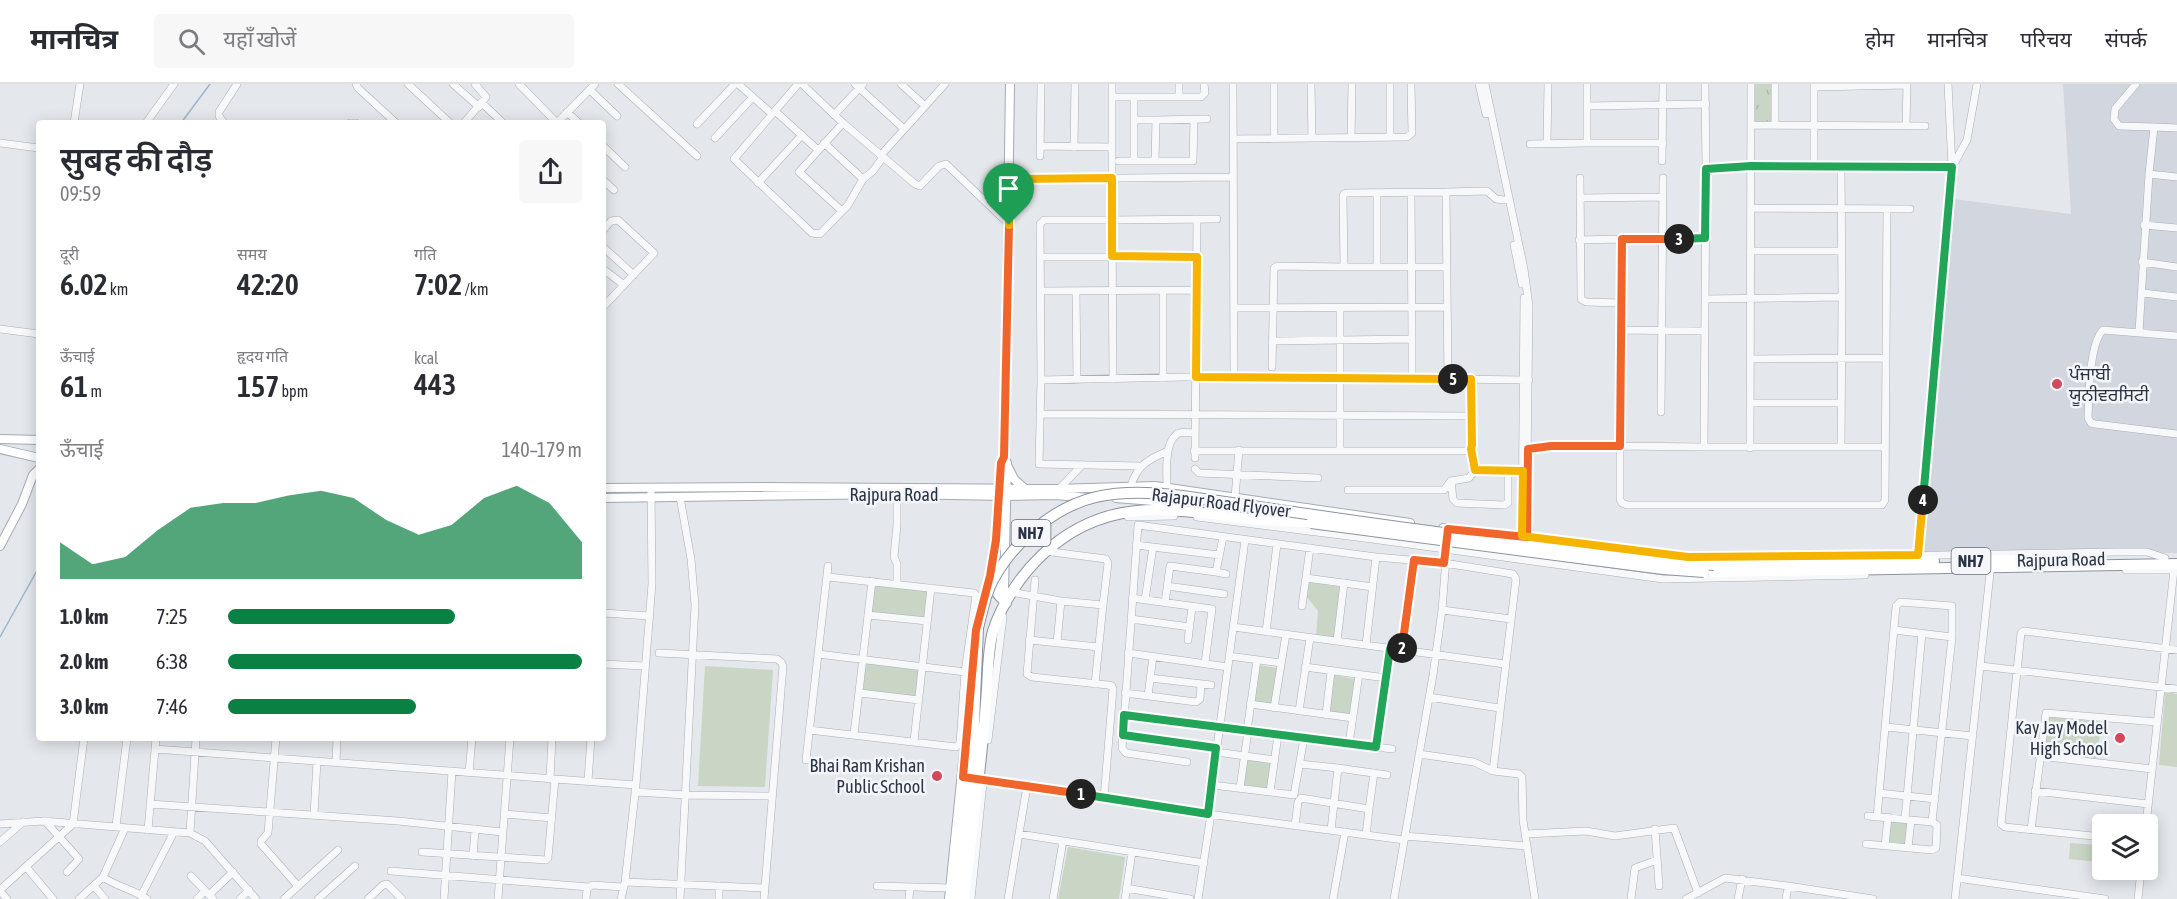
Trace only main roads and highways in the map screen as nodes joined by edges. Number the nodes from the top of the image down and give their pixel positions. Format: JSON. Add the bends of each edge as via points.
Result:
{"nodes":[{"id":1,"x":1010,"y":84,"type":"edge"},
{"id":2,"x":0,"y":440,"type":"edge"},
{"id":3,"x":36,"y":440,"type":"edge"},
{"id":4,"x":0,"y":449,"type":"edge"},
{"id":5,"x":18,"y":452,"type":"junction"},
{"id":6,"x":36,"y":457,"type":"edge"},
{"id":7,"x":1004,"y":467,"type":"junction"},
{"id":8,"x":36,"y":472,"type":"edge"},
{"id":9,"x":606,"y":488,"type":"edge"},
{"id":10,"x":1024,"y":488,"type":"junction"},
{"id":11,"x":1001,"y":491,"type":"junction"},
{"id":12,"x":651,"y":493,"type":"junction"},
{"id":13,"x":981,"y":495,"type":"junction"},
{"id":14,"x":606,"y":498,"type":"edge"},
{"id":15,"x":1183,"y":512,"type":"junction"},
{"id":16,"x":998,"y":518,"type":"junction"},
{"id":17,"x":1311,"y":523,"type":"joint"},
{"id":18,"x":0,"y":546,"type":"edge"},
{"id":19,"x":2177,"y":558,"type":"edge"},
{"id":20,"x":1763,"y":561,"type":"junction"},
{"id":21,"x":1918,"y":562,"type":"junction"},
{"id":22,"x":1991,"y":567,"type":"junction"},
{"id":23,"x":1714,"y":568,"type":"junction"},
{"id":24,"x":2176,"y":568,"type":"edge"},
{"id":25,"x":990,"y":576,"type":"junction"},
{"id":26,"x":1010,"y":598,"type":"junction"},
{"id":27,"x":974,"y":778,"type":"junction"},
{"id":28,"x":949,"y":899,"type":"edge"},
{"id":29,"x":956,"y":899,"type":"edge"},
{"id":30,"x":964,"y":899,"type":"edge"}],
"edges":[{"from":1,"to":7,"type":"main road"},
{"from":2,"to":3,"type":"main road"},
{"from":4,"to":5,"type":"main road"},
{"from":5,"to":6,"type":"main road"},
{"from":5,"to":8,"type":"main road"},
{"from":7,"to":10,"type":"main road"},
{"from":7,"to":11,"type":"main road"},
{"from":7,"to":11,"type":"main road"},
{"from":8,"to":18,"type":"main road"},
{"from":9,"to":12,"type":"main road","name":"Rajpura Road"},
{"from":10,"to":11,"type":"main road","name":"Rajpura Road"},
{"from":10,"to":20,"type":"main road","name":"Rajpura Road","via":[[1167,487],[1448,529],[1670,556]]},
{"from":11,"to":12,"type":"main road","name":"Rajpura Road"},
{"from":11,"to":13,"type":"main road","name":"Rajpura Road"},
{"from":11,"to":15,"type":"main road","name":"Rajpura Road","via":[[1153,501]]},
{"from":11,"to":16,"type":"main road"},
{"from":11,"to":26,"type":"main road","via":[[1004,590]]},
{"from":12,"to":13,"type":"main road","name":"Rajpura Road","via":[[680,497]]},
{"from":12,"to":14,"type":"main road","name":"Rajpura Road"},
{"from":13,"to":16,"type":"main road"},
{"from":15,"to":17,"type":"highway","name":"Rajpura Road","number":"NH7"},
{"from":15,"to":26,"type":"highway","name":"Rajpura Road","number":"NH7","via":[[1116,514],[1072,531],[1032,564]]},
{"from":16,"to":25,"type":"main road"},
{"from":17,"to":23,"type":"highway","name":"Rajapur Road Flyover","number":"NH7","bridge":true,"via":[[1652,568]]},
{"from":19,"to":22,"type":"highway","name":"Rajpura Road","number":"NH7"},
{"from":20,"to":21,"type":"highway","name":"Rajpura Road","number":"NH7"},
{"from":20,"to":23,"type":"highway","name":"Rajapur Road Flyover","number":"NH7"},
{"from":21,"to":22,"type":"highway","name":"Rajpura Road","number":"NH7"},
{"from":21,"to":23,"type":"highway","name":"Rajapur Road Flyover","number":"NH7"},
{"from":22,"to":24,"type":"highway","name":"Rajpura Road","number":"NH7"},
{"from":23,"to":27,"type":"highway","name":"Rajapur Road Flyover","number":"NH7","bridge":true,"via":[[1174,495],[1132,493],[1095,497],[1055,515],[1024,539],[992,582],[978,628]]},
{"from":25,"to":26,"type":"highway","via":[[995,579],[998,594]]},
{"from":25,"to":27,"type":"main road","via":[[976,630]]},
{"from":26,"to":27,"type":"highway","number":"NH7","via":[[993,632]]},
{"from":27,"to":28,"type":"main road"},
{"from":27,"to":29,"type":"highway","name":"Rajapur Road Flyover","number":"NH7"},
{"from":27,"to":30,"type":"highway","number":"NH7"}]}
